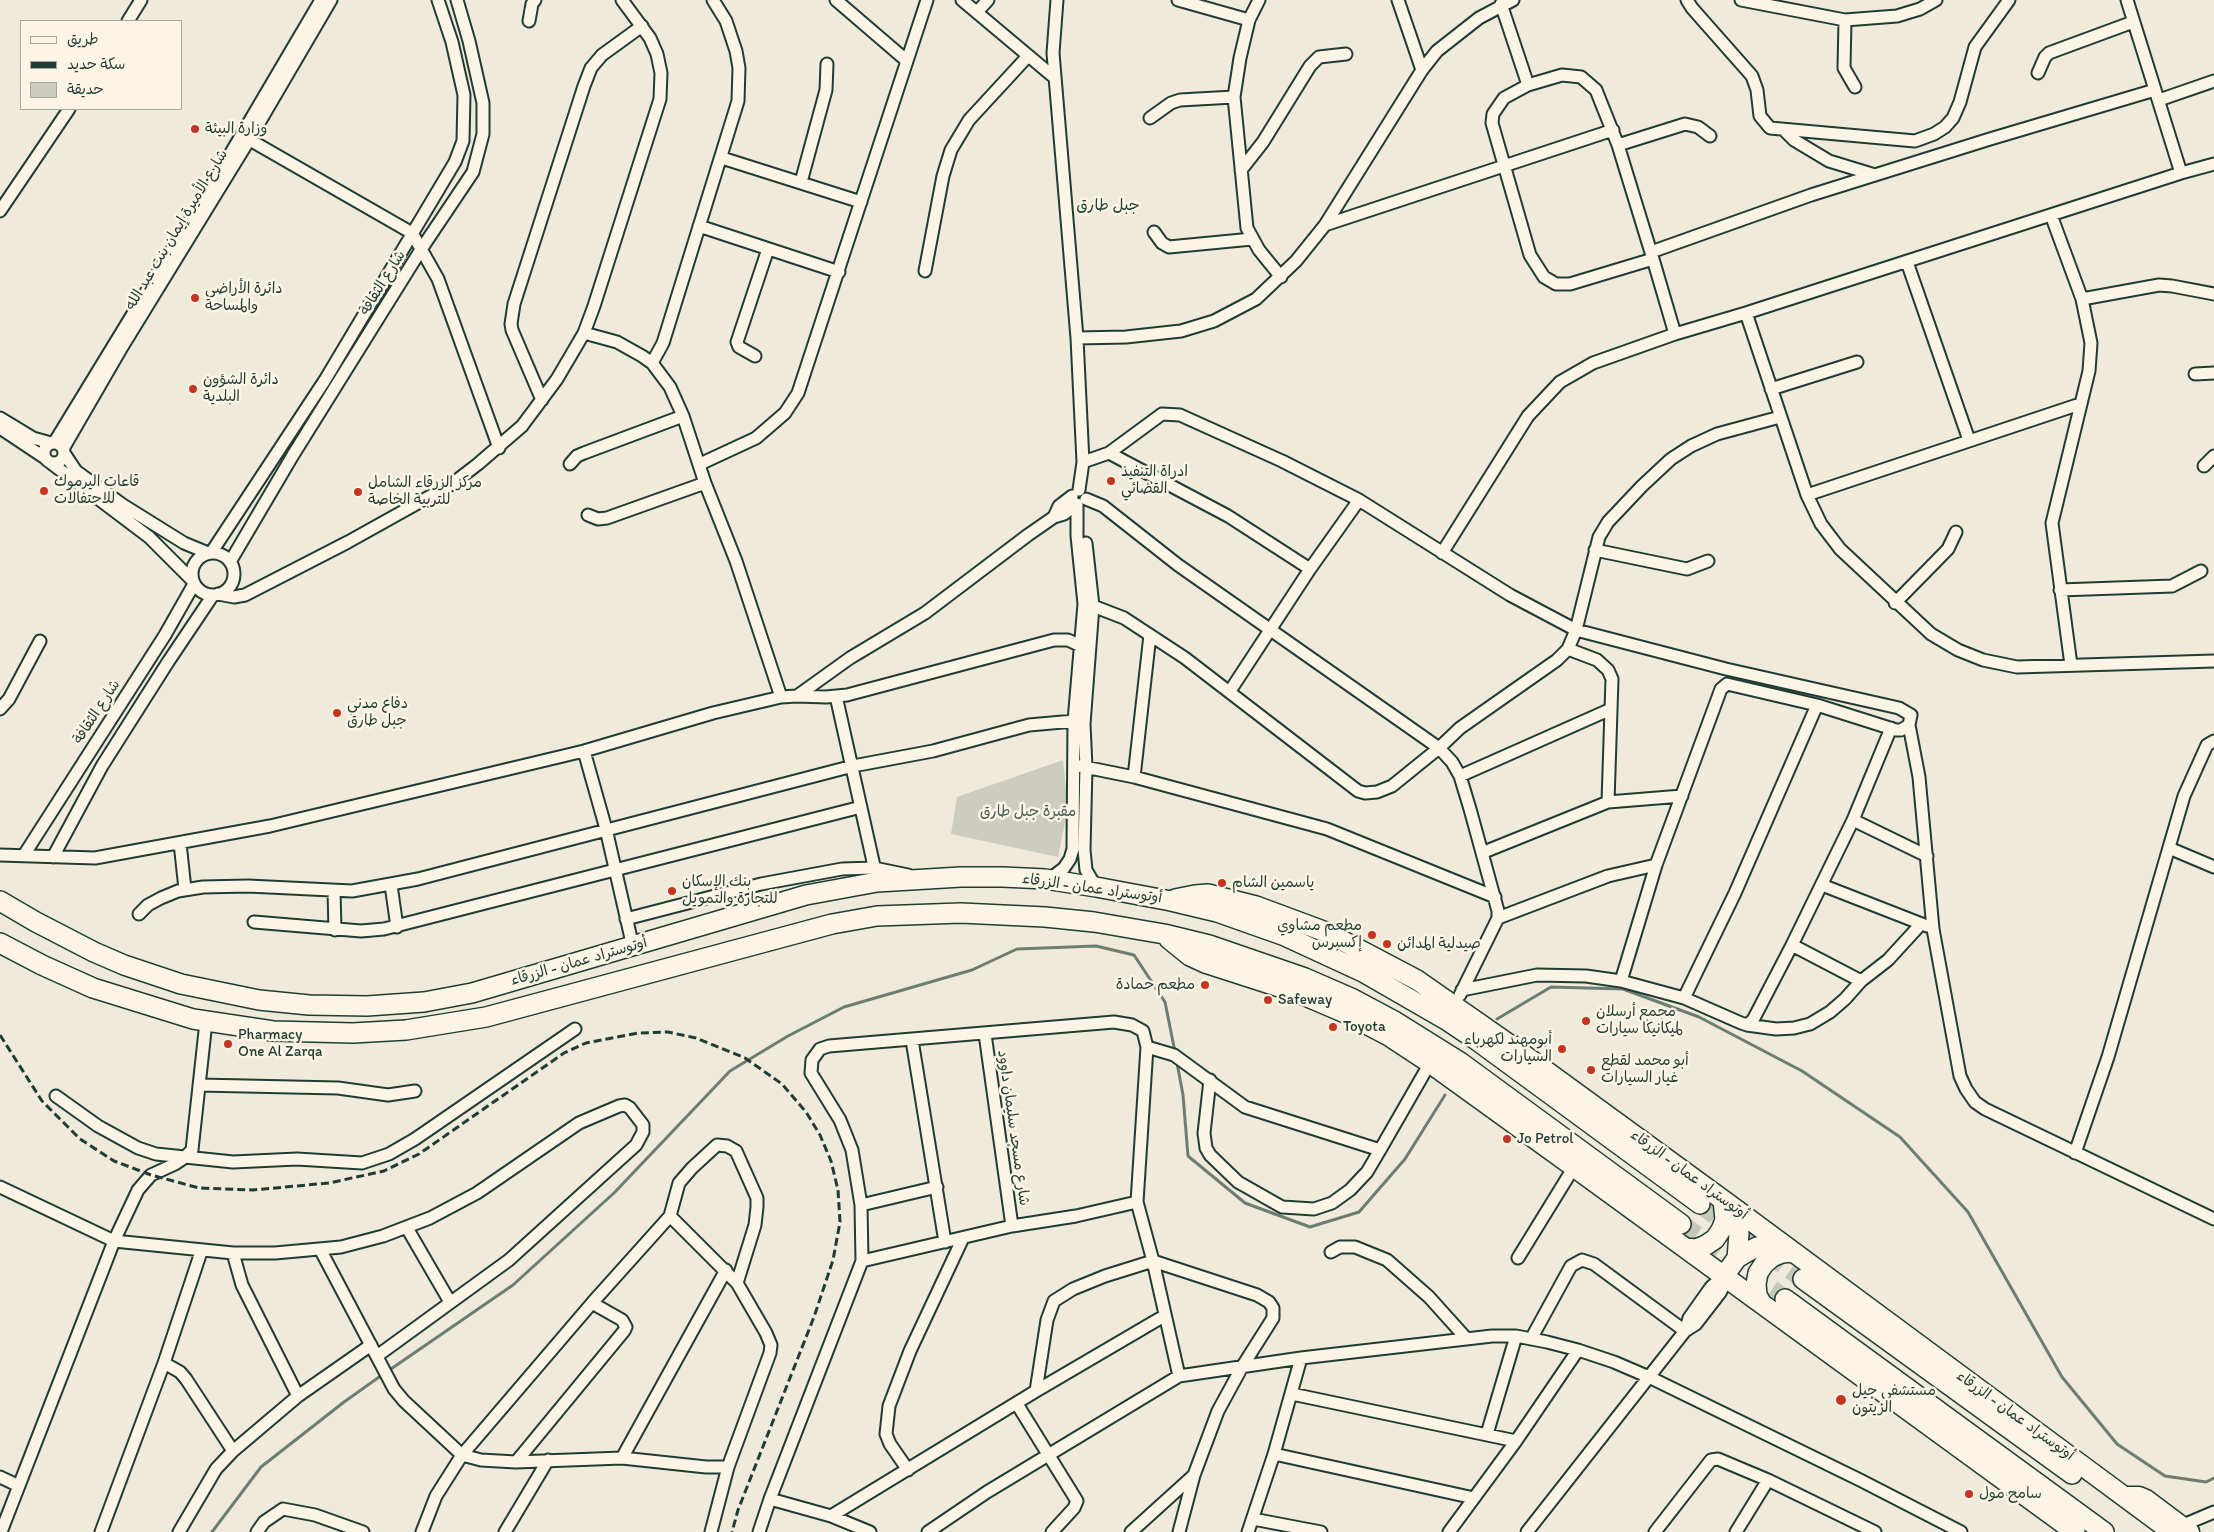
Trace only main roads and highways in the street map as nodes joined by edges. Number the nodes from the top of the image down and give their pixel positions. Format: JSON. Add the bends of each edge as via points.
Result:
{"nodes":[{"id":1,"x":0,"y":901,"type":"edge"},
{"id":2,"x":1171,"y":901,"type":"junction"},
{"id":3,"x":1326,"y":932,"type":"junction"},
{"id":4,"x":0,"y":943,"type":"edge"},
{"id":5,"x":1318,"y":950,"type":"junction"},
{"id":6,"x":1302,"y":986,"type":"junction"},
{"id":7,"x":1700,"y":1204,"type":"tunnel mouth"},
{"id":8,"x":1730,"y":1205,"type":"junction"},
{"id":9,"x":1681,"y":1224,"type":"tunnel mouth"},
{"id":10,"x":1786,"y":1247,"type":"junction"},
{"id":11,"x":1685,"y":1248,"type":"junction"},
{"id":12,"x":1737,"y":1258,"type":"junction"},
{"id":13,"x":1724,"y":1276,"type":"junction"},
{"id":14,"x":1803,"y":1278,"type":"tunnel mouth"},
{"id":15,"x":1785,"y":1299,"type":"tunnel mouth"},
{"id":16,"x":1762,"y":1304,"type":"junction"},
{"id":17,"x":2181,"y":1530,"type":"edge"},
{"id":18,"x":2075,"y":1532,"type":"edge"},
{"id":19,"x":2104,"y":1532,"type":"edge"},
{"id":20,"x":2152,"y":1532,"type":"edge"}],
"edges":[{"from":1,"to":2,"type":"highway","name":"أوتوستراد عمان - الزرقاء","via":[[94,952],[152,975],[238,997],[309,1005],[367,1006],[472,993],[876,875],[919,879],[1045,879]]},
{"from":2,"to":3,"type":"highway","name":"أوتوستراد عمان - الزرقاء","via":[[1195,895],[1221,896]]},
{"from":2,"to":5,"type":"highway","name":"أوتوستراد عمان - الزرقاء","via":[[1250,923]]},
{"from":3,"to":5,"type":"highway"},
{"from":3,"to":8,"type":"highway","name":"أوتوستراد عمان - الزرقاء","via":[[1458,998]]},
{"from":4,"to":6,"type":"highway","name":"أوتوستراد عمان - الزرقاء","via":[[93,988],[170,1012],[206,1022],[326,1034],[380,1032],[460,1022],[832,924],[919,913],[1011,915],[1094,922],[1164,934],[1209,946]]},
{"from":5,"to":7,"type":"highway","name":"أوتوستراد عمان - الزرقاء","via":[[1448,1021]]},
{"from":6,"to":9,"type":"highway","name":"أوتوستراد عمان - الزرقاء","via":[[1351,998],[1460,1062]]},
{"from":6,"to":11,"type":"highway","name":"أوتوستراد عمان - الزرقاء","via":[[1430,1063]]},
{"from":8,"to":10,"type":"highway","name":"أوتوستراد عمان - الزرقاء"},
{"from":8,"to":11,"type":"highway","via":[[1722,1230],[1715,1239],[1696,1249]]},
{"from":8,"to":12,"type":"highway","via":[[1739,1234]]},
{"from":10,"to":12,"type":"highway","via":[[1757,1247]]},
{"from":10,"to":16,"type":"highway","via":[[1764,1264],[1758,1273],[1757,1295]]},
{"from":10,"to":17,"type":"highway","name":"أوتوستراد عمان - الزرقاء","via":[[2125,1496]]},
{"from":11,"to":13,"type":"highway","name":"أوتوستراد عمان - الزرقاء"},
{"from":12,"to":13,"type":"highway"},
{"from":13,"to":16,"type":"highway","name":"أوتوستراد عمان - الزرقاء"},
{"from":14,"to":20,"type":"highway","name":"أوتوستراد عمان - الزرقاء"},
{"from":15,"to":19,"type":"highway"},
{"from":16,"to":18,"type":"highway","name":"أوتوستراد عمان - الزرقاء"}]}
